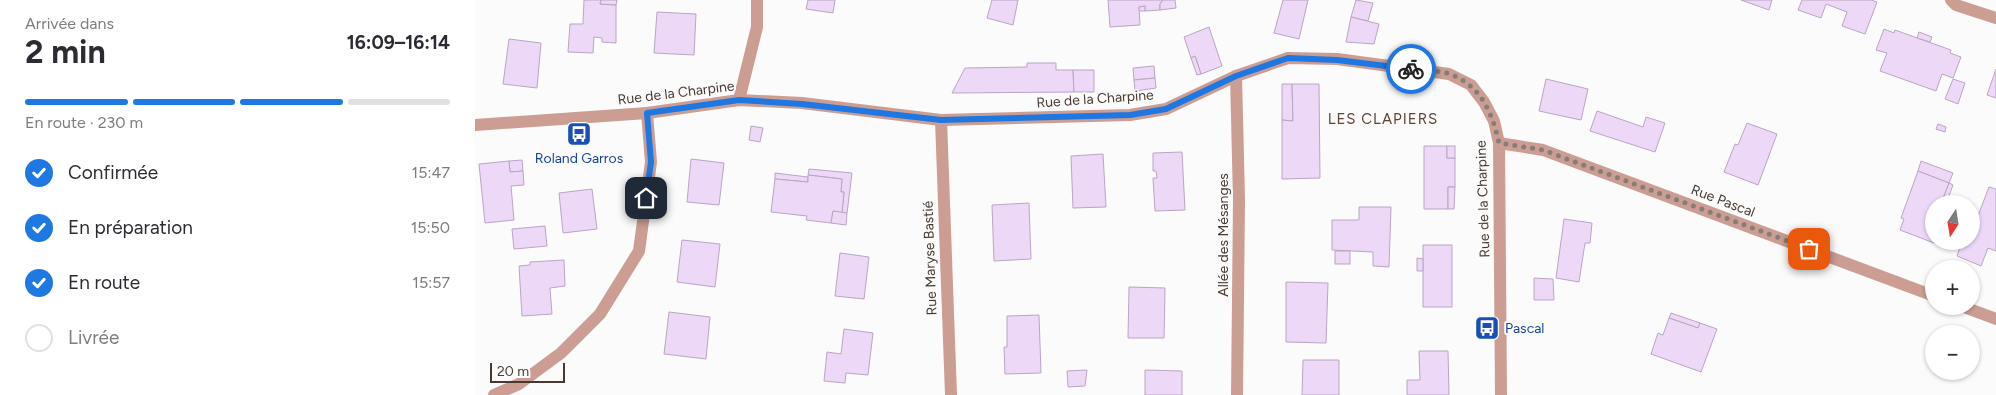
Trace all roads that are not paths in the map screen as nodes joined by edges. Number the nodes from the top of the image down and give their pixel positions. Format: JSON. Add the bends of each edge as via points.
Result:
{"nodes":[{"id":1,"x":757,"y":0,"type":"edge"},
{"id":2,"x":1951,"y":0,"type":"edge"},
{"id":3,"x":1996,"y":18,"type":"edge"},
{"id":4,"x":1236,"y":76,"type":"junction"},
{"id":5,"x":739,"y":100,"type":"junction"},
{"id":6,"x":647,"y":113,"type":"junction"},
{"id":7,"x":941,"y":120,"type":"junction"},
{"id":8,"x":475,"y":126,"type":"edge"},
{"id":9,"x":1499,"y":143,"type":"junction"},
{"id":10,"x":1925,"y":293,"type":"edge"},
{"id":11,"x":1980,"y":314,"type":"edge"},
{"id":12,"x":1996,"y":320,"type":"edge"},
{"id":13,"x":494,"y":395,"type":"edge"},
{"id":14,"x":951,"y":395,"type":"edge"},
{"id":15,"x":1237,"y":395,"type":"edge"},
{"id":16,"x":1501,"y":395,"type":"edge"}],
"edges":[{"from":1,"to":5,"type":"street","via":[[757,27]]},
{"from":2,"to":3,"type":"street","via":[[1956,5]]},
{"from":4,"to":7,"type":"street","name":"Rue de la Charpine","via":[[1166,109],[1130,115]]},
{"from":4,"to":9,"type":"street","name":"Rue de la Charpine","via":[[1288,58],[1337,60],[1449,74],[1471,85],[1484,102],[1494,121]]},
{"from":4,"to":15,"type":"street","name":"Allée des Mésanges","via":[[1239,200]]},
{"from":5,"to":6,"type":"street","name":"Rue de la Charpine"},
{"from":5,"to":7,"type":"street","name":"Rue de la Charpine"},
{"from":6,"to":8,"type":"street","name":"Rue de la Charpine"},
{"from":6,"to":13,"type":"street","via":[[651,162],[639,250],[600,314],[561,353],[519,384]]},
{"from":7,"to":14,"type":"street","name":"Rue Maryse Bastié"},
{"from":9,"to":10,"type":"street","name":"Rue Pascal","via":[[1543,150]]},
{"from":9,"to":16,"type":"street","name":"Rue de la Charpine"},
{"from":11,"to":12,"type":"street"}]}
